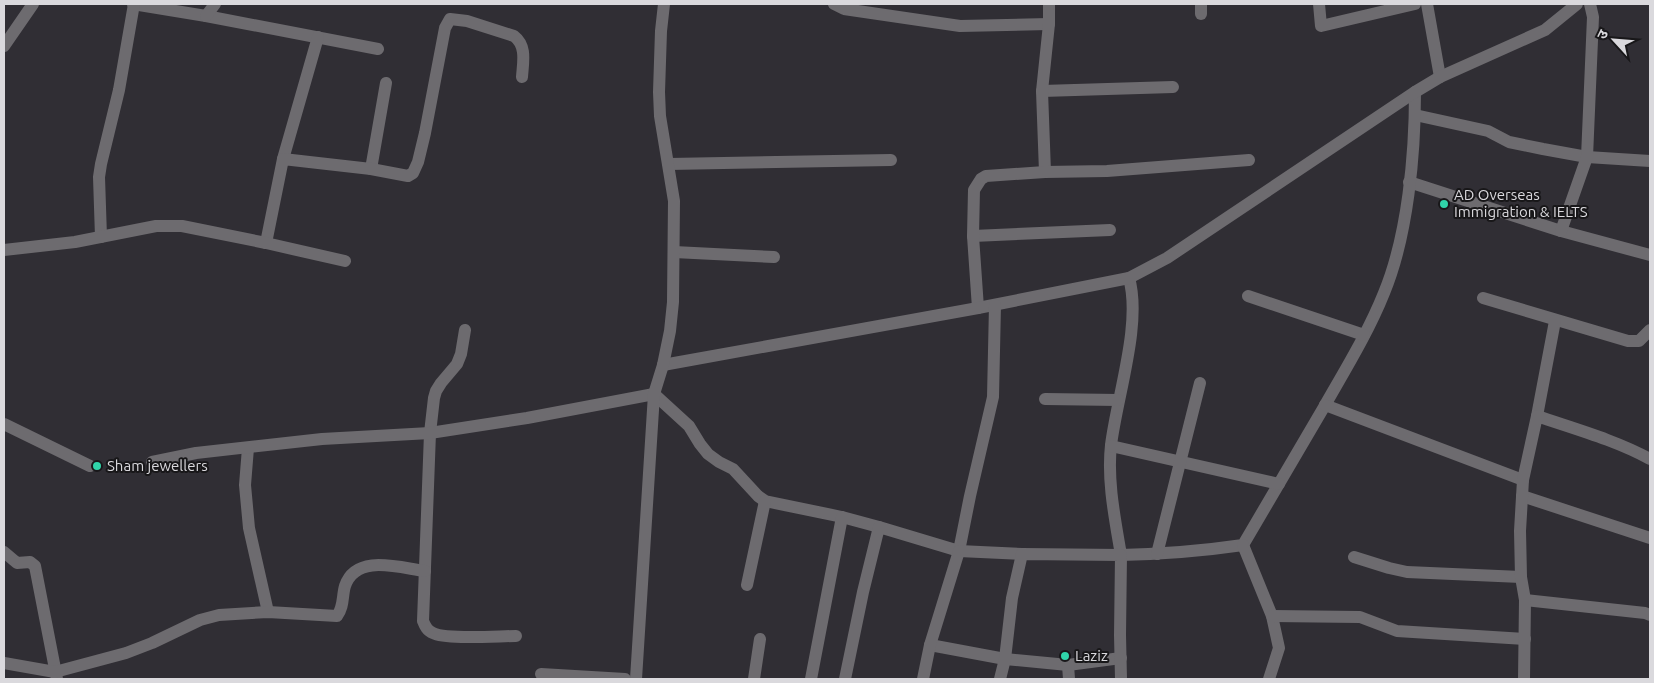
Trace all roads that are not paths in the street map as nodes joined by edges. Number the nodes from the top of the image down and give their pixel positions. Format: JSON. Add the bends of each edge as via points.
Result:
{"nodes":[{"id":1,"x":33,"y":4,"type":"edge"},
{"id":2,"x":134,"y":4,"type":"edge"},
{"id":3,"x":215,"y":4,"type":"edge"},
{"id":4,"x":664,"y":4,"type":"edge"},
{"id":5,"x":834,"y":4,"type":"edge"},
{"id":6,"x":1049,"y":4,"type":"edge"},
{"id":7,"x":1319,"y":4,"type":"edge"},
{"id":8,"x":1415,"y":4,"type":"edge"},
{"id":9,"x":1427,"y":4,"type":"edge"},
{"id":10,"x":1577,"y":4,"type":"edge"},
{"id":11,"x":1590,"y":4,"type":"edge"},
{"id":12,"x":206,"y":16,"type":"junction"},
{"id":13,"x":1049,"y":24,"type":"junction"},
{"id":14,"x":318,"y":37,"type":"junction"},
{"id":15,"x":4,"y":46,"type":"edge"},
{"id":16,"x":378,"y":49,"type":"dead end"},
{"id":17,"x":522,"y":77,"type":"dead end"},
{"id":18,"x":1440,"y":77,"type":"junction"},
{"id":19,"x":386,"y":83,"type":"dead end"},
{"id":20,"x":1173,"y":87,"type":"dead end"},
{"id":21,"x":1042,"y":91,"type":"junction"},
{"id":22,"x":1415,"y":92,"type":"junction"},
{"id":23,"x":1415,"y":115,"type":"junction"},
{"id":24,"x":1588,"y":157,"type":"junction"},
{"id":25,"x":283,"y":160,"type":"junction"},
{"id":26,"x":891,"y":160,"type":"dead end"},
{"id":27,"x":1249,"y":160,"type":"dead end"},
{"id":28,"x":1650,"y":161,"type":"edge"},
{"id":29,"x":669,"y":164,"type":"junction"},
{"id":30,"x":371,"y":170,"type":"junction"},
{"id":31,"x":1045,"y":172,"type":"junction"},
{"id":32,"x":1409,"y":182,"type":"junction"},
{"id":33,"x":1110,"y":230,"type":"dead end"},
{"id":34,"x":1561,"y":231,"type":"junction"},
{"id":35,"x":973,"y":236,"type":"junction"},
{"id":36,"x":101,"y":237,"type":"junction"},
{"id":37,"x":266,"y":243,"type":"junction"},
{"id":38,"x":4,"y":250,"type":"edge"},
{"id":39,"x":674,"y":252,"type":"junction"},
{"id":40,"x":1650,"y":255,"type":"edge"},
{"id":41,"x":774,"y":257,"type":"dead end"},
{"id":42,"x":345,"y":261,"type":"dead end"},
{"id":43,"x":1129,"y":278,"type":"junction"},
{"id":44,"x":1248,"y":296,"type":"dead end"},
{"id":45,"x":1483,"y":298,"type":"dead end"},
{"id":46,"x":995,"y":305,"type":"junction"},
{"id":47,"x":978,"y":308,"type":"junction"},
{"id":48,"x":1555,"y":321,"type":"junction"},
{"id":49,"x":465,"y":330,"type":"dead end"},
{"id":50,"x":1650,"y":330,"type":"edge"},
{"id":51,"x":1364,"y":335,"type":"junction"},
{"id":52,"x":663,"y":365,"type":"junction"},
{"id":53,"x":1200,"y":383,"type":"dead end"},
{"id":54,"x":654,"y":394,"type":"junction"},
{"id":55,"x":1045,"y":399,"type":"dead end"},
{"id":56,"x":1118,"y":400,"type":"junction"},
{"id":57,"x":1325,"y":404,"type":"junction"},
{"id":58,"x":1537,"y":416,"type":"junction"},
{"id":59,"x":4,"y":424,"type":"edge"},
{"id":60,"x":430,"y":433,"type":"junction"},
{"id":61,"x":1111,"y":446,"type":"junction"},
{"id":62,"x":248,"y":448,"type":"junction"},
{"id":63,"x":1650,"y":459,"type":"edge"},
{"id":64,"x":152,"y":462,"type":"dead end"},
{"id":65,"x":1181,"y":462,"type":"junction"},
{"id":66,"x":90,"y":466,"type":"dead end"},
{"id":67,"x":1522,"y":480,"type":"junction"},
{"id":68,"x":1279,"y":484,"type":"junction"},
{"id":69,"x":1522,"y":496,"type":"junction"},
{"id":70,"x":765,"y":501,"type":"junction"},
{"id":71,"x":842,"y":517,"type":"junction"},
{"id":72,"x":878,"y":527,"type":"junction"},
{"id":73,"x":1650,"y":538,"type":"edge"},
{"id":74,"x":1243,"y":545,"type":"junction"},
{"id":75,"x":959,"y":550,"type":"junction"},
{"id":76,"x":4,"y":552,"type":"edge"},
{"id":77,"x":1022,"y":554,"type":"junction"},
{"id":78,"x":1157,"y":554,"type":"junction"},
{"id":79,"x":1120,"y":555,"type":"junction"},
{"id":80,"x":1354,"y":557,"type":"dead end"},
{"id":81,"x":425,"y":571,"type":"junction"},
{"id":82,"x":1521,"y":578,"type":"junction"},
{"id":83,"x":747,"y":586,"type":"dead end"},
{"id":84,"x":1525,"y":600,"type":"junction"},
{"id":85,"x":268,"y":612,"type":"junction"},
{"id":86,"x":1650,"y":615,"type":"edge"},
{"id":87,"x":1272,"y":616,"type":"junction"},
{"id":88,"x":516,"y":636,"type":"dead end"},
{"id":89,"x":760,"y":639,"type":"dead end"},
{"id":90,"x":1525,"y":639,"type":"junction"},
{"id":91,"x":930,"y":644,"type":"junction"},
{"id":92,"x":1121,"y":658,"type":"junction"},
{"id":93,"x":1005,"y":659,"type":"junction"},
{"id":94,"x":4,"y":663,"type":"edge"},
{"id":95,"x":1068,"y":665,"type":"junction"},
{"id":96,"x":541,"y":674,"type":"dead end"},
{"id":97,"x":56,"y":676,"type":"edge"},
{"id":98,"x":625,"y":679,"type":"edge"},
{"id":99,"x":636,"y":679,"type":"edge"},
{"id":100,"x":754,"y":679,"type":"edge"},
{"id":101,"x":811,"y":679,"type":"edge"},
{"id":102,"x":845,"y":679,"type":"edge"},
{"id":103,"x":923,"y":679,"type":"edge"},
{"id":104,"x":1000,"y":679,"type":"edge"},
{"id":105,"x":1069,"y":679,"type":"edge"},
{"id":106,"x":1121,"y":679,"type":"edge"},
{"id":107,"x":1269,"y":679,"type":"edge"},
{"id":108,"x":1524,"y":679,"type":"edge"}],
"edges":[{"from":1,"to":15,"type":"street"},
{"from":2,"to":12,"type":"street"},
{"from":2,"to":36,"type":"street","via":[[99,176]]},
{"from":3,"to":12,"type":"street"},
{"from":4,"to":29,"type":"street","via":[[659,92]]},
{"from":5,"to":13,"type":"street","via":[[844,9],[960,26]]},
{"from":6,"to":13,"type":"street"},
{"from":7,"to":8,"type":"street","via":[[1321,26]]},
{"from":9,"to":18,"type":"street"},
{"from":10,"to":18,"type":"street","via":[[1545,30]]},
{"from":11,"to":24,"type":"street","via":[[1594,17]]},
{"from":12,"to":14,"type":"street"},
{"from":13,"to":21,"type":"street"},
{"from":14,"to":16,"type":"street"},
{"from":14,"to":25,"type":"street"},
{"from":17,"to":30,"type":"street","via":[[523,48],[519,40],[467,21],[450,19],[445,28],[415,170],[408,176]]},
{"from":18,"to":22,"type":"street"},
{"from":19,"to":30,"type":"street"},
{"from":20,"to":21,"type":"street"},
{"from":21,"to":31,"type":"street"},
{"from":22,"to":23,"type":"street"},
{"from":22,"to":43,"type":"street","via":[[1167,258]]},
{"from":23,"to":24,"type":"street","via":[[1488,131],[1510,142]]},
{"from":23,"to":32,"type":"street"},
{"from":24,"to":28,"type":"street"},
{"from":24,"to":34,"type":"street"},
{"from":25,"to":30,"type":"street"},
{"from":25,"to":37,"type":"street"},
{"from":26,"to":29,"type":"street"},
{"from":27,"to":31,"type":"street","via":[[1107,171]]},
{"from":29,"to":39,"type":"street","via":[[674,201]]},
{"from":31,"to":35,"type":"street","via":[[992,175],[981,179],[974,190]]},
{"from":32,"to":34,"type":"street"},
{"from":32,"to":51,"type":"street","via":[[1398,253],[1385,293]]},
{"from":33,"to":35,"type":"street"},
{"from":34,"to":40,"type":"street"},
{"from":35,"to":47,"type":"street"},
{"from":36,"to":37,"type":"street","via":[[156,226],[182,226]]},
{"from":36,"to":38,"type":"street"},
{"from":37,"to":42,"type":"street"},
{"from":39,"to":41,"type":"street"},
{"from":39,"to":52,"type":"street","via":[[670,331]]},
{"from":43,"to":46,"type":"street"},
{"from":43,"to":56,"type":"street","via":[[1134,306]]},
{"from":44,"to":51,"type":"street"},
{"from":45,"to":48,"type":"street"},
{"from":46,"to":47,"type":"street"},
{"from":46,"to":75,"type":"street","via":[[993,397]]},
{"from":47,"to":52,"type":"street"},
{"from":48,"to":50,"type":"street","via":[[1628,341],[1639,341]]},
{"from":48,"to":58,"type":"street"},
{"from":49,"to":60,"type":"street","via":[[457,364],[436,391]]},
{"from":51,"to":57,"type":"street"},
{"from":52,"to":54,"type":"street"},
{"from":53,"to":65,"type":"street"},
{"from":54,"to":60,"type":"street"},
{"from":54,"to":70,"type":"street","via":[[690,426],[708,454],[733,469]]},
{"from":54,"to":99,"type":"street"},
{"from":55,"to":56,"type":"street"},
{"from":56,"to":61,"type":"street"},
{"from":57,"to":67,"type":"street"},
{"from":57,"to":68,"type":"street"},
{"from":58,"to":63,"type":"street","via":[[1606,439]]},
{"from":58,"to":67,"type":"street"},
{"from":59,"to":66,"type":"street"},
{"from":60,"to":62,"type":"street","via":[[322,439]]},
{"from":60,"to":81,"type":"street"},
{"from":61,"to":65,"type":"street"},
{"from":61,"to":79,"type":"street","via":[[1111,494]]},
{"from":62,"to":64,"type":"street","via":[[196,453]]},
{"from":62,"to":85,"type":"street","via":[[245,485],[248,522]]},
{"from":65,"to":68,"type":"street"},
{"from":65,"to":78,"type":"street"},
{"from":67,"to":69,"type":"street"},
{"from":68,"to":74,"type":"street"},
{"from":69,"to":73,"type":"street"},
{"from":69,"to":82,"type":"street"},
{"from":70,"to":71,"type":"street"},
{"from":70,"to":83,"type":"street"},
{"from":71,"to":72,"type":"street"},
{"from":71,"to":101,"type":"street"},
{"from":72,"to":75,"type":"street"},
{"from":72,"to":102,"type":"street"},
{"from":74,"to":78,"type":"street"},
{"from":74,"to":87,"type":"street"},
{"from":75,"to":77,"type":"street"},
{"from":75,"to":91,"type":"street"},
{"from":76,"to":97,"type":"street","via":[[17,563],[30,562],[35,566]]},
{"from":77,"to":79,"type":"street"},
{"from":77,"to":93,"type":"street","via":[[1012,598]]},
{"from":78,"to":79,"type":"street"},
{"from":79,"to":92,"type":"street"},
{"from":80,"to":82,"type":"street","via":[[1407,572]]},
{"from":81,"to":85,"type":"street","via":[[379,565],[361,567],[349,578],[337,616]]},
{"from":81,"to":88,"type":"street","via":[[423,621],[430,632],[443,636]]},
{"from":82,"to":84,"type":"street"},
{"from":84,"to":86,"type":"street"},
{"from":84,"to":90,"type":"street"},
{"from":85,"to":97,"type":"street","via":[[219,615],[200,620],[152,643]]},
{"from":87,"to":90,"type":"street","via":[[1360,618],[1397,631]]},
{"from":87,"to":107,"type":"street","via":[[1280,648]]},
{"from":89,"to":100,"type":"street"},
{"from":90,"to":108,"type":"street"},
{"from":91,"to":93,"type":"street"},
{"from":91,"to":103,"type":"street"},
{"from":92,"to":95,"type":"street"},
{"from":92,"to":106,"type":"street"},
{"from":93,"to":95,"type":"street"},
{"from":93,"to":104,"type":"street"},
{"from":94,"to":97,"type":"street"},
{"from":95,"to":105,"type":"street"},
{"from":96,"to":98,"type":"street"}]}
